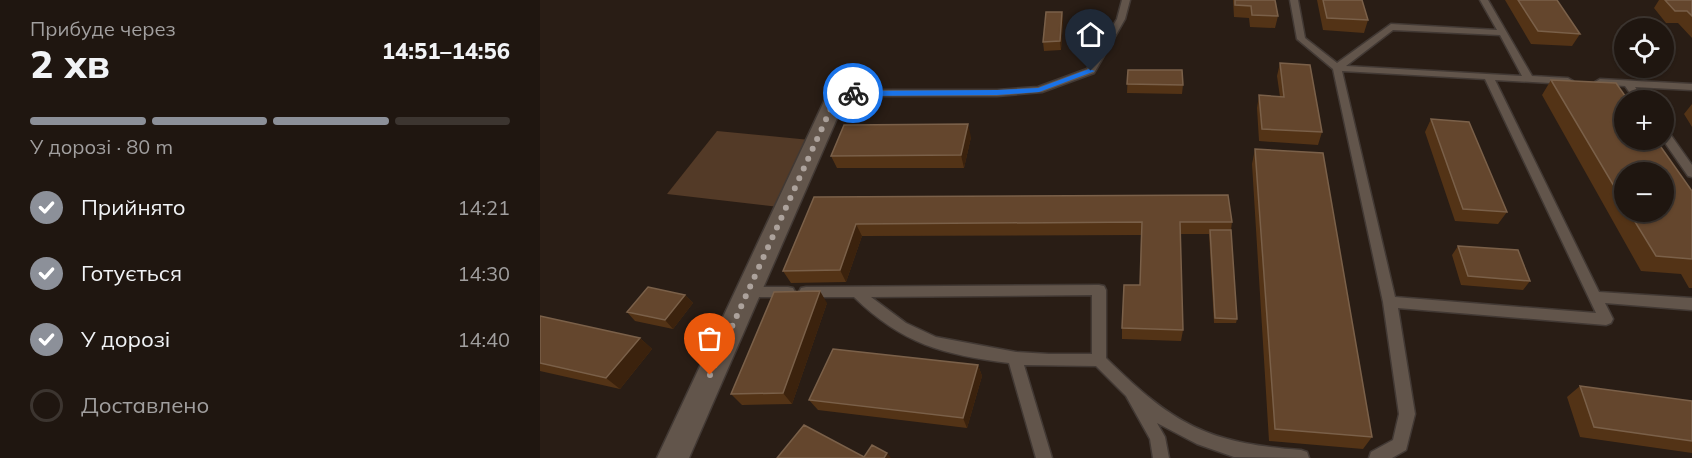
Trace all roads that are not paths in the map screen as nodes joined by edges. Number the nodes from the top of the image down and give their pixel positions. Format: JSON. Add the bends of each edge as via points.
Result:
{"nodes":[{"id":1,"x":1126,"y":0,"type":"edge"},
{"id":2,"x":1294,"y":0,"type":"edge"},
{"id":3,"x":1484,"y":0,"type":"edge"},
{"id":4,"x":1503,"y":33,"type":"junction"},
{"id":5,"x":1337,"y":68,"type":"junction"},
{"id":6,"x":1488,"y":76,"type":"junction"},
{"id":7,"x":1528,"y":78,"type":"junction"},
{"id":8,"x":1583,"y":81,"type":"edge"},
{"id":9,"x":1595,"y":82,"type":"edge"},
{"id":10,"x":1628,"y":84,"type":"junction"},
{"id":11,"x":1692,"y":87,"type":"edge"},
{"id":12,"x":1632,"y":90,"type":"edge"},
{"id":13,"x":838,"y":93,"type":"joint"},
{"id":14,"x":1674,"y":147,"type":"edge"},
{"id":15,"x":1692,"y":173,"type":"edge"},
{"id":16,"x":856,"y":291,"type":"junction"},
{"id":17,"x":748,"y":292,"type":"junction"},
{"id":18,"x":1596,"y":297,"type":"junction"},
{"id":19,"x":1389,"y":302,"type":"junction"},
{"id":20,"x":1692,"y":304,"type":"edge"},
{"id":21,"x":1015,"y":359,"type":"junction"},
{"id":22,"x":1099,"y":360,"type":"junction"},
{"id":23,"x":1130,"y":390,"type":"junction"},
{"id":24,"x":672,"y":458,"type":"edge"},
{"id":25,"x":1044,"y":458,"type":"edge"},
{"id":26,"x":1161,"y":458,"type":"edge"},
{"id":27,"x":1301,"y":458,"type":"edge"},
{"id":28,"x":1377,"y":458,"type":"edge"}],
"edges":[{"from":1,"to":13,"type":"lane","via":[[1121,19],[1091,71],[1039,90]]},
{"from":2,"to":5,"type":"lane","via":[[1301,39]]},
{"from":3,"to":4,"type":"lane"},
{"from":4,"to":5,"type":"lane","via":[[1391,27]]},
{"from":4,"to":7,"type":"lane"},
{"from":5,"to":6,"type":"lane"},
{"from":5,"to":19,"type":"lane"},
{"from":6,"to":7,"type":"lane"},
{"from":6,"to":18,"type":"lane"},
{"from":7,"to":8,"type":"lane"},
{"from":9,"to":10,"type":"lane"},
{"from":10,"to":11,"type":"lane"},
{"from":10,"to":12,"type":"lane"},
{"from":13,"to":17,"type":"street"},
{"from":14,"to":15,"type":"lane"},
{"from":16,"to":17,"type":"lane"},
{"from":16,"to":21,"type":"lane","via":[[879,314],[921,339]]},
{"from":16,"to":22,"type":"lane","via":[[1100,290]]},
{"from":17,"to":24,"type":"street"},
{"from":18,"to":19,"type":"lane","via":[[1606,319]]},
{"from":18,"to":20,"type":"lane"},
{"from":19,"to":28,"type":"lane","via":[[1407,414],[1400,445]]},
{"from":21,"to":22,"type":"lane"},
{"from":21,"to":25,"type":"lane"},
{"from":22,"to":23,"type":"lane"},
{"from":23,"to":26,"type":"lane","via":[[1157,438]]},
{"from":23,"to":27,"type":"lane","via":[[1172,424],[1230,449]]}]}
